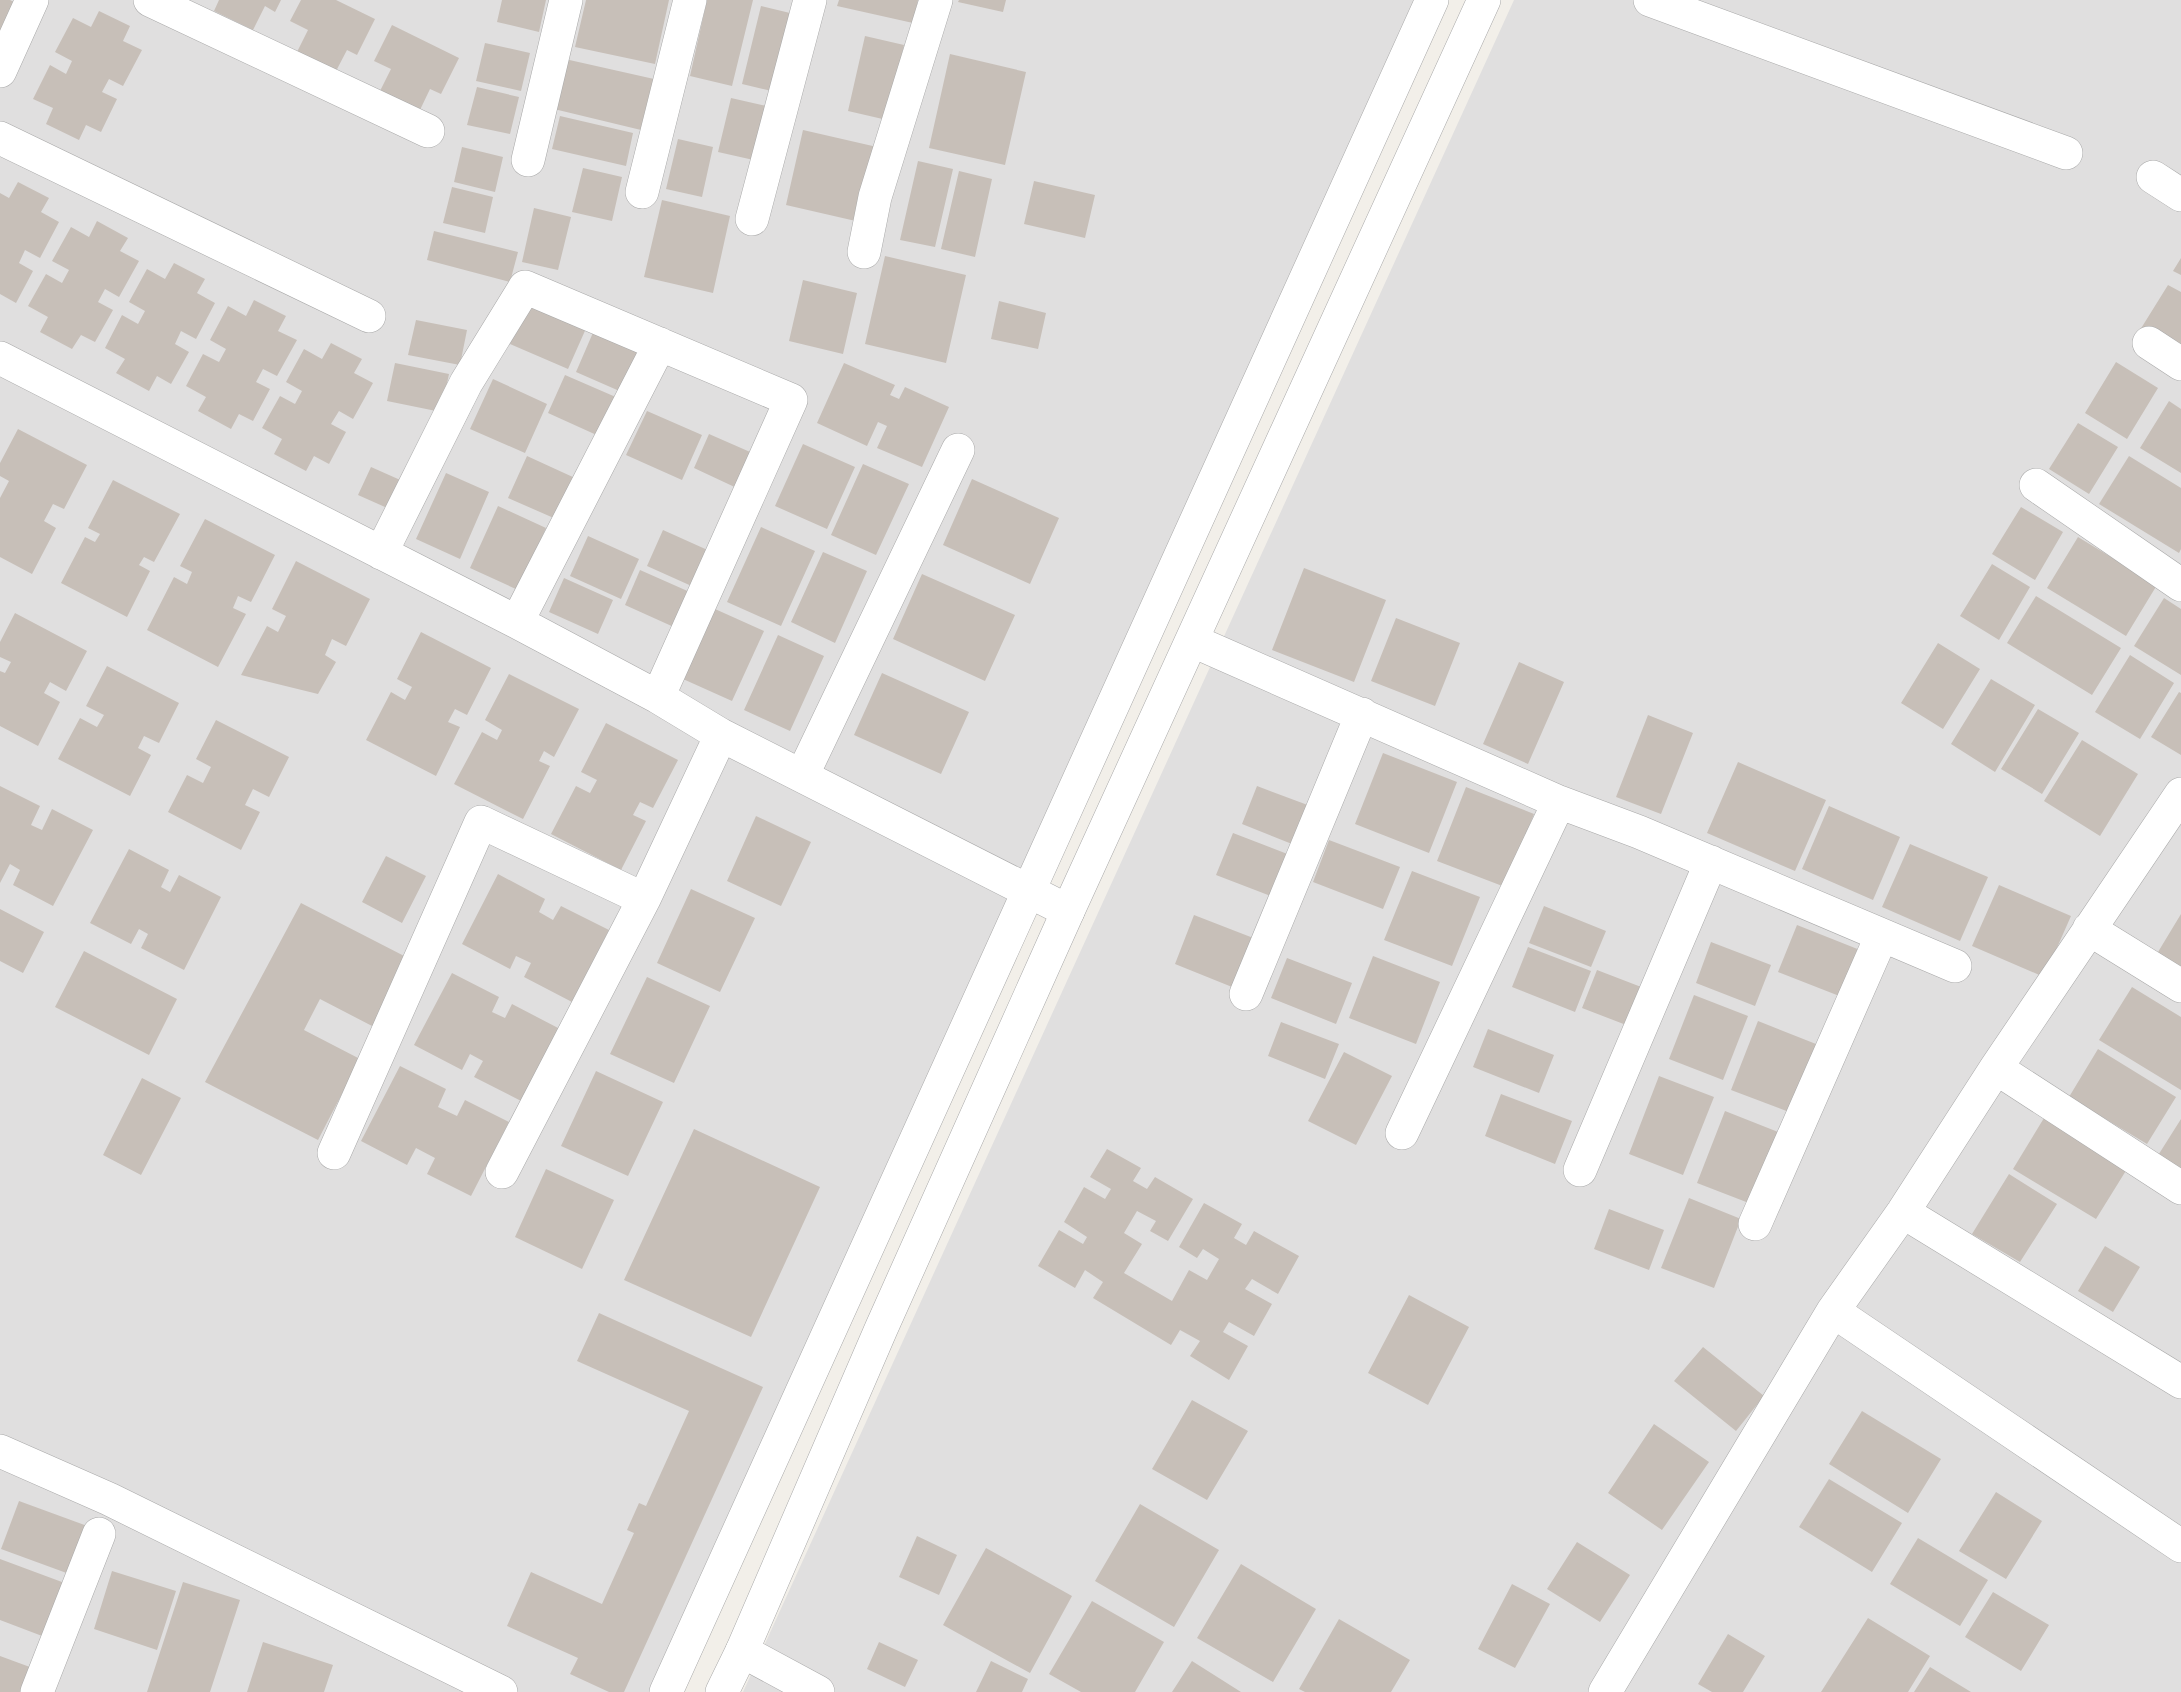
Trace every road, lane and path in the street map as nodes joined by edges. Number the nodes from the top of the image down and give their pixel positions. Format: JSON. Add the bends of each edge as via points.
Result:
{"nodes":[{"id":1,"x":32,"y":0,"type":"edge"},
{"id":2,"x":150,"y":0,"type":"edge"},
{"id":3,"x":566,"y":0,"type":"edge"},
{"id":4,"x":690,"y":0,"type":"edge"},
{"id":5,"x":810,"y":0,"type":"edge"},
{"id":6,"x":936,"y":0,"type":"edge"},
{"id":7,"x":1432,"y":0,"type":"edge"},
{"id":8,"x":1484,"y":0,"type":"edge"},
{"id":9,"x":1650,"y":0,"type":"edge"},
{"id":10,"x":0,"y":71,"type":"edge"},
{"id":11,"x":428,"y":131,"type":"dead end"},
{"id":12,"x":0,"y":138,"type":"edge"},
{"id":13,"x":2066,"y":153,"type":"dead end"},
{"id":14,"x":528,"y":160,"type":"dead end"},
{"id":15,"x":2152,"y":177,"type":"dead end"},
{"id":16,"x":642,"y":192,"type":"dead end"},
{"id":17,"x":2181,"y":195,"type":"edge"},
{"id":18,"x":752,"y":219,"type":"dead end"},
{"id":19,"x":864,"y":252,"type":"dead end"},
{"id":20,"x":369,"y":316,"type":"dead end"},
{"id":21,"x":2149,"y":343,"type":"dead end"},
{"id":22,"x":660,"y":344,"type":"junction"},
{"id":23,"x":0,"y":358,"type":"edge"},
{"id":24,"x":2181,"y":364,"type":"edge"},
{"id":25,"x":958,"y":450,"type":"dead end"},
{"id":26,"x":2036,"y":485,"type":"dead end"},
{"id":27,"x":381,"y":552,"type":"junction"},
{"id":28,"x":2181,"y":585,"type":"edge"},
{"id":29,"x":517,"y":622,"type":"junction"},
{"id":30,"x":1193,"y":641,"type":"junction"},
{"id":31,"x":658,"y":697,"type":"junction"},
{"id":32,"x":1362,"y":714,"type":"junction"},
{"id":33,"x":721,"y":735,"type":"junction"},
{"id":34,"x":802,"y":776,"type":"junction"},
{"id":35,"x":2181,"y":794,"type":"edge"},
{"id":36,"x":1559,"y":802,"type":"junction"},
{"id":37,"x":1711,"y":862,"type":"junction"},
{"id":38,"x":1028,"y":891,"type":"junction"},
{"id":39,"x":644,"y":898,"type":"junction"},
{"id":40,"x":1068,"y":911,"type":"junction"},
{"id":41,"x":2089,"y":929,"type":"junction"},
{"id":42,"x":1882,"y":935,"type":"junction"},
{"id":43,"x":1955,"y":966,"type":"dead end"},
{"id":44,"x":2181,"y":986,"type":"edge"},
{"id":45,"x":1245,"y":994,"type":"dead end"},
{"id":46,"x":1996,"y":1068,"type":"junction"},
{"id":47,"x":1402,"y":1133,"type":"dead end"},
{"id":48,"x":334,"y":1153,"type":"dead end"},
{"id":49,"x":1580,"y":1170,"type":"dead end"},
{"id":50,"x":502,"y":1172,"type":"dead end"},
{"id":51,"x":2181,"y":1188,"type":"edge"},
{"id":52,"x":1903,"y":1212,"type":"junction"},
{"id":53,"x":1755,"y":1224,"type":"dead end"},
{"id":54,"x":1833,"y":1311,"type":"junction"},
{"id":55,"x":2181,"y":1382,"type":"edge"},
{"id":56,"x":0,"y":1451,"type":"edge"},
{"id":57,"x":99,"y":1534,"type":"dead end"},
{"id":58,"x":2181,"y":1546,"type":"edge"},
{"id":59,"x":742,"y":1651,"type":"junction"},
{"id":60,"x":37,"y":1692,"type":"edge"},
{"id":61,"x":501,"y":1692,"type":"edge"},
{"id":62,"x":666,"y":1692,"type":"edge"},
{"id":63,"x":722,"y":1692,"type":"edge"},
{"id":64,"x":818,"y":1692,"type":"edge"},
{"id":65,"x":1605,"y":1692,"type":"edge"}],
"edges":[{"from":1,"to":10,"type":"street"},
{"from":2,"to":11,"type":"street"},
{"from":3,"to":14,"type":"street"},
{"from":4,"to":16,"type":"street"},
{"from":5,"to":18,"type":"street"},
{"from":6,"to":19,"type":"street","via":[[875,197]]},
{"from":7,"to":38,"type":"street"},
{"from":8,"to":30,"type":"street"},
{"from":9,"to":13,"type":"street"},
{"from":12,"to":20,"type":"street"},
{"from":15,"to":17,"type":"street"},
{"from":21,"to":24,"type":"street"},
{"from":22,"to":27,"type":"street","via":[[525,287],[466,383]]},
{"from":22,"to":29,"type":"street"},
{"from":22,"to":31,"type":"street","via":[[791,400]]},
{"from":23,"to":27,"type":"street"},
{"from":25,"to":34,"type":"street"},
{"from":26,"to":28,"type":"street"},
{"from":27,"to":29,"type":"street"},
{"from":29,"to":31,"type":"street"},
{"from":30,"to":32,"type":"street"},
{"from":30,"to":40,"type":"street"},
{"from":31,"to":33,"type":"street"},
{"from":32,"to":36,"type":"street"},
{"from":32,"to":45,"type":"street"},
{"from":33,"to":34,"type":"street"},
{"from":33,"to":39,"type":"street"},
{"from":34,"to":38,"type":"street"},
{"from":35,"to":41,"type":"street"},
{"from":36,"to":37,"type":"street"},
{"from":36,"to":47,"type":"street"},
{"from":37,"to":42,"type":"street"},
{"from":37,"to":49,"type":"street"},
{"from":38,"to":40,"type":"street"},
{"from":38,"to":62,"type":"street"},
{"from":39,"to":48,"type":"street","via":[[481,822]]},
{"from":39,"to":50,"type":"street"},
{"from":40,"to":59,"type":"street"},
{"from":41,"to":44,"type":"street"},
{"from":41,"to":46,"type":"street"},
{"from":42,"to":43,"type":"street"},
{"from":42,"to":53,"type":"street"},
{"from":46,"to":51,"type":"street"},
{"from":46,"to":52,"type":"street"},
{"from":52,"to":54,"type":"street"},
{"from":52,"to":55,"type":"street"},
{"from":54,"to":58,"type":"street"},
{"from":54,"to":65,"type":"street"},
{"from":56,"to":61,"type":"street","via":[[109,1498]]},
{"from":57,"to":60,"type":"street"},
{"from":59,"to":63,"type":"street"},
{"from":59,"to":64,"type":"street"}]}
